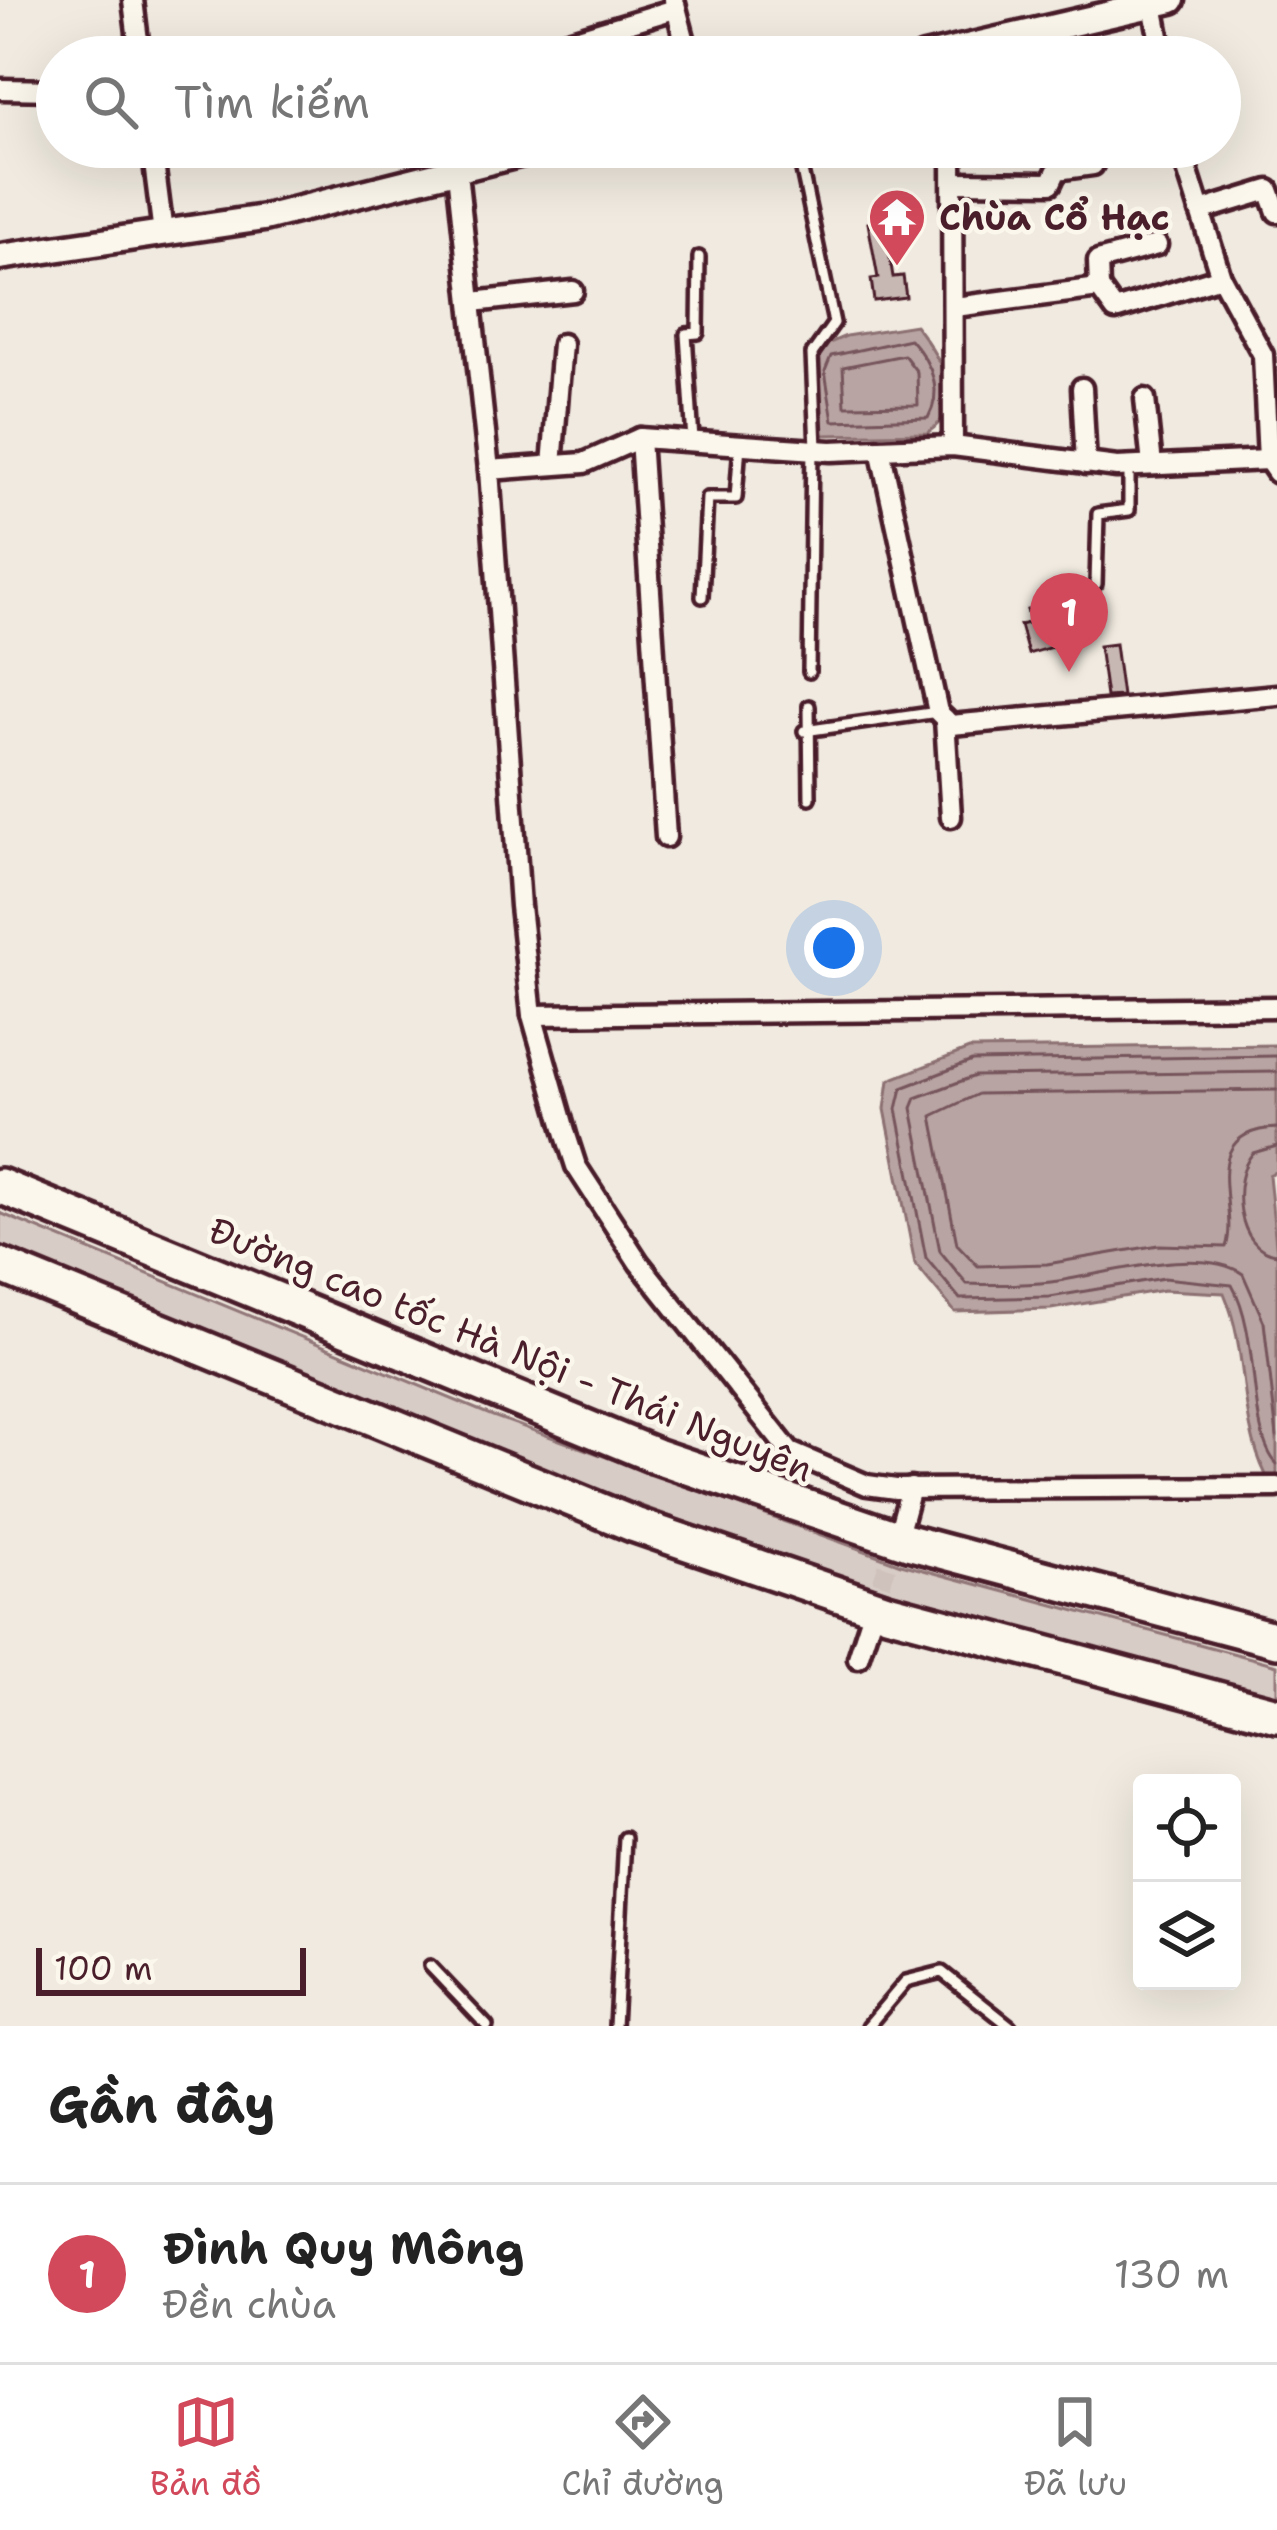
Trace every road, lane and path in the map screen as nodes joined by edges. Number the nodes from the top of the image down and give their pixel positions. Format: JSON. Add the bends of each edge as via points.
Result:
{"nodes":[{"id":1,"x":133,"y":0,"type":"edge"},
{"id":2,"x":1162,"y":2,"type":"edge"},
{"id":3,"x":675,"y":4,"type":"edge"},
{"id":4,"x":137,"y":36,"type":"edge"},
{"id":5,"x":582,"y":36,"type":"edge"},
{"id":6,"x":683,"y":36,"type":"edge"},
{"id":7,"x":1017,"y":36,"type":"edge"},
{"id":8,"x":1163,"y":36,"type":"edge"},
{"id":9,"x":0,"y":89,"type":"edge"},
{"id":10,"x":36,"y":90,"type":"edge"},
{"id":11,"x":155,"y":168,"type":"edge"},
{"id":12,"x":471,"y":168,"type":"edge"},
{"id":13,"x":801,"y":168,"type":"edge"},
{"id":14,"x":953,"y":168,"type":"edge"},
{"id":15,"x":1076,"y":168,"type":"edge"},
{"id":16,"x":1187,"y":168,"type":"edge"},
{"id":17,"x":457,"y":172,"type":"junction"},
{"id":18,"x":954,"y":182,"type":"junction"},
{"id":19,"x":1200,"y":211,"type":"junction"},
{"id":20,"x":1277,"y":212,"type":"edge"},
{"id":21,"x":163,"y":233,"type":"junction"},
{"id":22,"x":1156,"y":245,"type":"dead end"},
{"id":23,"x":0,"y":257,"type":"edge"},
{"id":24,"x":698,"y":257,"type":"dead end"},
{"id":25,"x":1221,"y":277,"type":"junction"},
{"id":26,"x":1099,"y":288,"type":"junction"},
{"id":27,"x":573,"y":291,"type":"dead end"},
{"id":28,"x":473,"y":302,"type":"junction"},
{"id":29,"x":955,"y":307,"type":"junction"},
{"id":30,"x":562,"y":344,"type":"dead end"},
{"id":31,"x":1082,"y":388,"type":"dead end"},
{"id":32,"x":1145,"y":399,"type":"dead end"},
{"id":33,"x":640,"y":438,"type":"junction"},
{"id":34,"x":693,"y":441,"type":"junction"},
{"id":35,"x":740,"y":444,"type":"junction"},
{"id":36,"x":953,"y":446,"type":"junction"},
{"id":37,"x":814,"y":448,"type":"junction"},
{"id":38,"x":880,"y":449,"type":"junction"},
{"id":39,"x":1086,"y":464,"type":"junction"},
{"id":40,"x":552,"y":465,"type":"junction"},
{"id":41,"x":1152,"y":465,"type":"junction"},
{"id":42,"x":1129,"y":466,"type":"junction"},
{"id":43,"x":1273,"y":466,"type":"edge"},
{"id":44,"x":489,"y":470,"type":"junction"},
{"id":45,"x":1096,"y":584,"type":"dead end"},
{"id":46,"x":702,"y":597,"type":"dead end"},
{"id":47,"x":809,"y":672,"type":"dead end"},
{"id":48,"x":1277,"y":695,"type":"edge"},
{"id":49,"x":809,"y":706,"type":"dead end"},
{"id":50,"x":942,"y":716,"type":"junction"},
{"id":51,"x":807,"y":730,"type":"junction"},
{"id":52,"x":810,"y":798,"type":"dead end"},
{"id":53,"x":951,"y":817,"type":"dead end"},
{"id":54,"x":666,"y":837,"type":"dead end"},
{"id":55,"x":1277,"y":1007,"type":"edge"},
{"id":56,"x":532,"y":1016,"type":"junction"},
{"id":57,"x":0,"y":1186,"type":"edge"},
{"id":58,"x":0,"y":1265,"type":"edge"},
{"id":59,"x":1277,"y":1487,"type":"edge"},
{"id":60,"x":910,"y":1488,"type":"junction"},
{"id":61,"x":900,"y":1528,"type":"tunnel mouth"},
{"id":62,"x":871,"y":1618,"type":"tunnel mouth"},
{"id":63,"x":1277,"y":1640,"type":"edge"},
{"id":64,"x":858,"y":1658,"type":"dead end"},
{"id":65,"x":1277,"y":1715,"type":"edge"},
{"id":66,"x":625,"y":1838,"type":"dead end"},
{"id":67,"x":430,"y":1966,"type":"dead end"},
{"id":68,"x":487,"y":2026,"type":"edge"},
{"id":69,"x":615,"y":2026,"type":"edge"},
{"id":70,"x":868,"y":2026,"type":"edge"},
{"id":71,"x":1010,"y":2026,"type":"edge"}],
"edges":[{"from":1,"to":4,"type":"street"},
{"from":2,"to":7,"type":"main road"},
{"from":2,"to":8,"type":"street"},
{"from":3,"to":5,"type":"street"},
{"from":3,"to":6,"type":"street"},
{"from":9,"to":10,"type":"street"},
{"from":11,"to":21,"type":"street"},
{"from":12,"to":17,"type":"main road"},
{"from":13,"to":37,"type":"lane","via":[[834,323],[812,354]]},
{"from":14,"to":18,"type":"street"},
{"from":15,"to":18,"type":"street","via":[[1058,170],[1051,183]]},
{"from":16,"to":19,"type":"street"},
{"from":17,"to":21,"type":"main road"},
{"from":17,"to":28,"type":"street"},
{"from":18,"to":29,"type":"street"},
{"from":19,"to":20,"type":"street","via":[[1270,190]]},
{"from":19,"to":25,"type":"street"},
{"from":21,"to":23,"type":"main road"},
{"from":22,"to":26,"type":"street","via":[[1098,261]]},
{"from":24,"to":34,"type":"lane","via":[[698,333],[686,334]]},
{"from":25,"to":26,"type":"street","via":[[1115,310]]},
{"from":25,"to":43,"type":"street","via":[[1263,355]]},
{"from":26,"to":29,"type":"street"},
{"from":27,"to":28,"type":"street"},
{"from":28,"to":44,"type":"street"},
{"from":29,"to":36,"type":"street"},
{"from":30,"to":40,"type":"street"},
{"from":31,"to":39,"type":"street"},
{"from":32,"to":41,"type":"street"},
{"from":33,"to":34,"type":"street"},
{"from":33,"to":40,"type":"street","via":[[584,463]]},
{"from":33,"to":54,"type":"street"},
{"from":34,"to":35,"type":"street"},
{"from":35,"to":37,"type":"street"},
{"from":35,"to":46,"type":"lane","via":[[736,498],[706,498]]},
{"from":36,"to":38,"type":"street"},
{"from":36,"to":39,"type":"street"},
{"from":37,"to":38,"type":"street"},
{"from":37,"to":47,"type":"lane"},
{"from":38,"to":50,"type":"street"},
{"from":39,"to":42,"type":"street"},
{"from":40,"to":44,"type":"street"},
{"from":41,"to":42,"type":"street"},
{"from":41,"to":43,"type":"street"},
{"from":42,"to":45,"type":"lane","via":[[1129,510],[1098,514]]},
{"from":44,"to":56,"type":"street"},
{"from":48,"to":50,"type":"street","via":[[966,725]]},
{"from":49,"to":51,"type":"lane"},
{"from":50,"to":51,"type":"lane"},
{"from":50,"to":53,"type":"street"},
{"from":51,"to":52,"type":"lane"},
{"from":55,"to":56,"type":"street"},
{"from":56,"to":60,"type":"street","via":[[576,1166],[669,1302],[797,1458],[867,1485]]},
{"from":57,"to":63,"type":"highway","name":"Đường cao tốc Hà Nội - Thái Nguyên","via":[[656,1456],[908,1542]]},
{"from":58,"to":65,"type":"highway","via":[[635,1525],[887,1611]]},
{"from":59,"to":60,"type":"street"},
{"from":60,"to":61,"type":"street"},
{"from":62,"to":64,"type":"street"},
{"from":66,"to":69,"type":"lane"},
{"from":67,"to":68,"type":"lane"},
{"from":70,"to":71,"type":"lane","via":[[906,1982],[942,1972]]}]}
